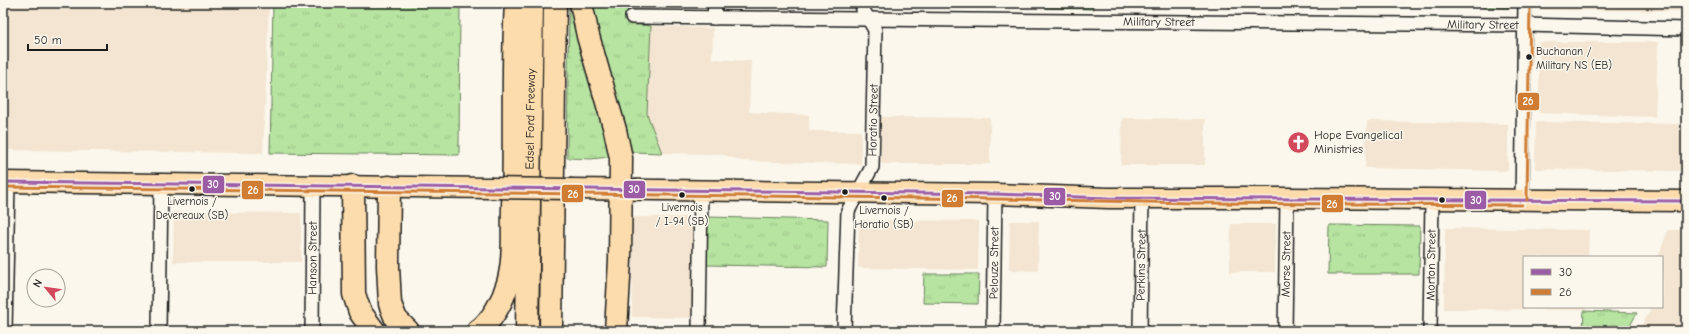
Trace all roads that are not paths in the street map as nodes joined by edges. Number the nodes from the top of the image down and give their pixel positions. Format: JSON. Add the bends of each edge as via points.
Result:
{"nodes":[{"id":1,"x":516,"y":3,"type":"edge"},
{"id":2,"x":532,"y":3,"type":"edge"},
{"id":3,"x":555,"y":3,"type":"edge"},
{"id":4,"x":581,"y":3,"type":"edge"},
{"id":5,"x":715,"y":3,"type":"edge"},
{"id":6,"x":862,"y":3,"type":"edge"},
{"id":7,"x":1525,"y":3,"type":"edge"},
{"id":8,"x":632,"y":17,"type":"dead end"},
{"id":9,"x":714,"y":18,"type":"junction"},
{"id":10,"x":868,"y":19,"type":"junction"},
{"id":11,"x":1525,"y":25,"type":"junction"},
{"id":12,"x":1686,"y":29,"type":"edge"},
{"id":13,"x":5,"y":182,"type":"edge"},
{"id":14,"x":161,"y":184,"type":"junction"},
{"id":15,"x":313,"y":186,"type":"junction"},
{"id":16,"x":352,"y":186,"type":"junction"},
{"id":17,"x":389,"y":187,"type":"junction"},
{"id":18,"x":615,"y":189,"type":"junction"},
{"id":19,"x":701,"y":190,"type":"junction"},
{"id":20,"x":857,"y":192,"type":"junction"},
{"id":21,"x":995,"y":194,"type":"junction"},
{"id":22,"x":1142,"y":198,"type":"junction"},
{"id":23,"x":1287,"y":198,"type":"junction"},
{"id":24,"x":1432,"y":199,"type":"junction"},
{"id":25,"x":1522,"y":200,"type":"junction"},
{"id":26,"x":1686,"y":201,"type":"edge"},
{"id":27,"x":618,"y":327,"type":"edge"},
{"id":28,"x":6,"y":331,"type":"edge"},
{"id":29,"x":159,"y":331,"type":"edge"},
{"id":30,"x":312,"y":331,"type":"edge"},
{"id":31,"x":374,"y":331,"type":"edge"},
{"id":32,"x":408,"y":331,"type":"edge"},
{"id":33,"x":478,"y":331,"type":"edge"},
{"id":34,"x":527,"y":331,"type":"edge"},
{"id":35,"x":551,"y":331,"type":"edge"},
{"id":36,"x":699,"y":331,"type":"edge"},
{"id":37,"x":844,"y":331,"type":"edge"},
{"id":38,"x":993,"y":331,"type":"edge"},
{"id":39,"x":1140,"y":331,"type":"edge"},
{"id":40,"x":1285,"y":331,"type":"edge"},
{"id":41,"x":1430,"y":331,"type":"edge"}],
"edges":[{"from":1,"to":33,"type":"highway","via":[[515,151],[510,272],[502,299]]},
{"from":2,"to":34,"type":"highway","name":"Edsel Ford Freeway"},
{"from":3,"to":35,"type":"highway","name":"Edsel Ford Freeway"},
{"from":4,"to":18,"type":"highway","via":[[615,130],[620,158]]},
{"from":5,"to":9,"type":"street"},
{"from":6,"to":10,"type":"street","name":"Horatio Street","via":[[862,10]]},
{"from":7,"to":11,"type":"street"},
{"from":8,"to":9,"type":"street","name":"Military Street"},
{"from":9,"to":10,"type":"street","name":"Military Street"},
{"from":10,"to":11,"type":"street","name":"Military Street"},
{"from":10,"to":20,"type":"street","name":"Horatio Street","via":[[875,30],[872,167]]},
{"from":11,"to":12,"type":"street","name":"Military Street"},
{"from":11,"to":25,"type":"street"},
{"from":13,"to":14,"type":"main road"},
{"from":13,"to":28,"type":"street"},
{"from":14,"to":15,"type":"main road"},
{"from":14,"to":29,"type":"street"},
{"from":15,"to":16,"type":"main road"},
{"from":15,"to":30,"type":"street","name":"Hanson Street"},
{"from":16,"to":17,"type":"main road"},
{"from":16,"to":31,"type":"highway","via":[[354,294],[360,312]]},
{"from":17,"to":18,"type":"main road","bridge":true},
{"from":17,"to":32,"type":"highway","via":[[390,304],[396,319]]},
{"from":18,"to":19,"type":"main road"},
{"from":18,"to":27,"type":"highway"},
{"from":19,"to":20,"type":"main road"},
{"from":19,"to":36,"type":"street"},
{"from":20,"to":21,"type":"main road"},
{"from":20,"to":37,"type":"street","name":"Horatio Street","via":[[848,211]]},
{"from":21,"to":22,"type":"main road"},
{"from":21,"to":38,"type":"street","name":"Pelouze Street"},
{"from":22,"to":23,"type":"main road"},
{"from":22,"to":39,"type":"street","name":"Perkins Street"},
{"from":23,"to":24,"type":"main road"},
{"from":23,"to":40,"type":"street","name":"Morse Street"},
{"from":24,"to":25,"type":"main road"},
{"from":24,"to":41,"type":"street","name":"Morton Street"},
{"from":25,"to":26,"type":"main road"}]}
